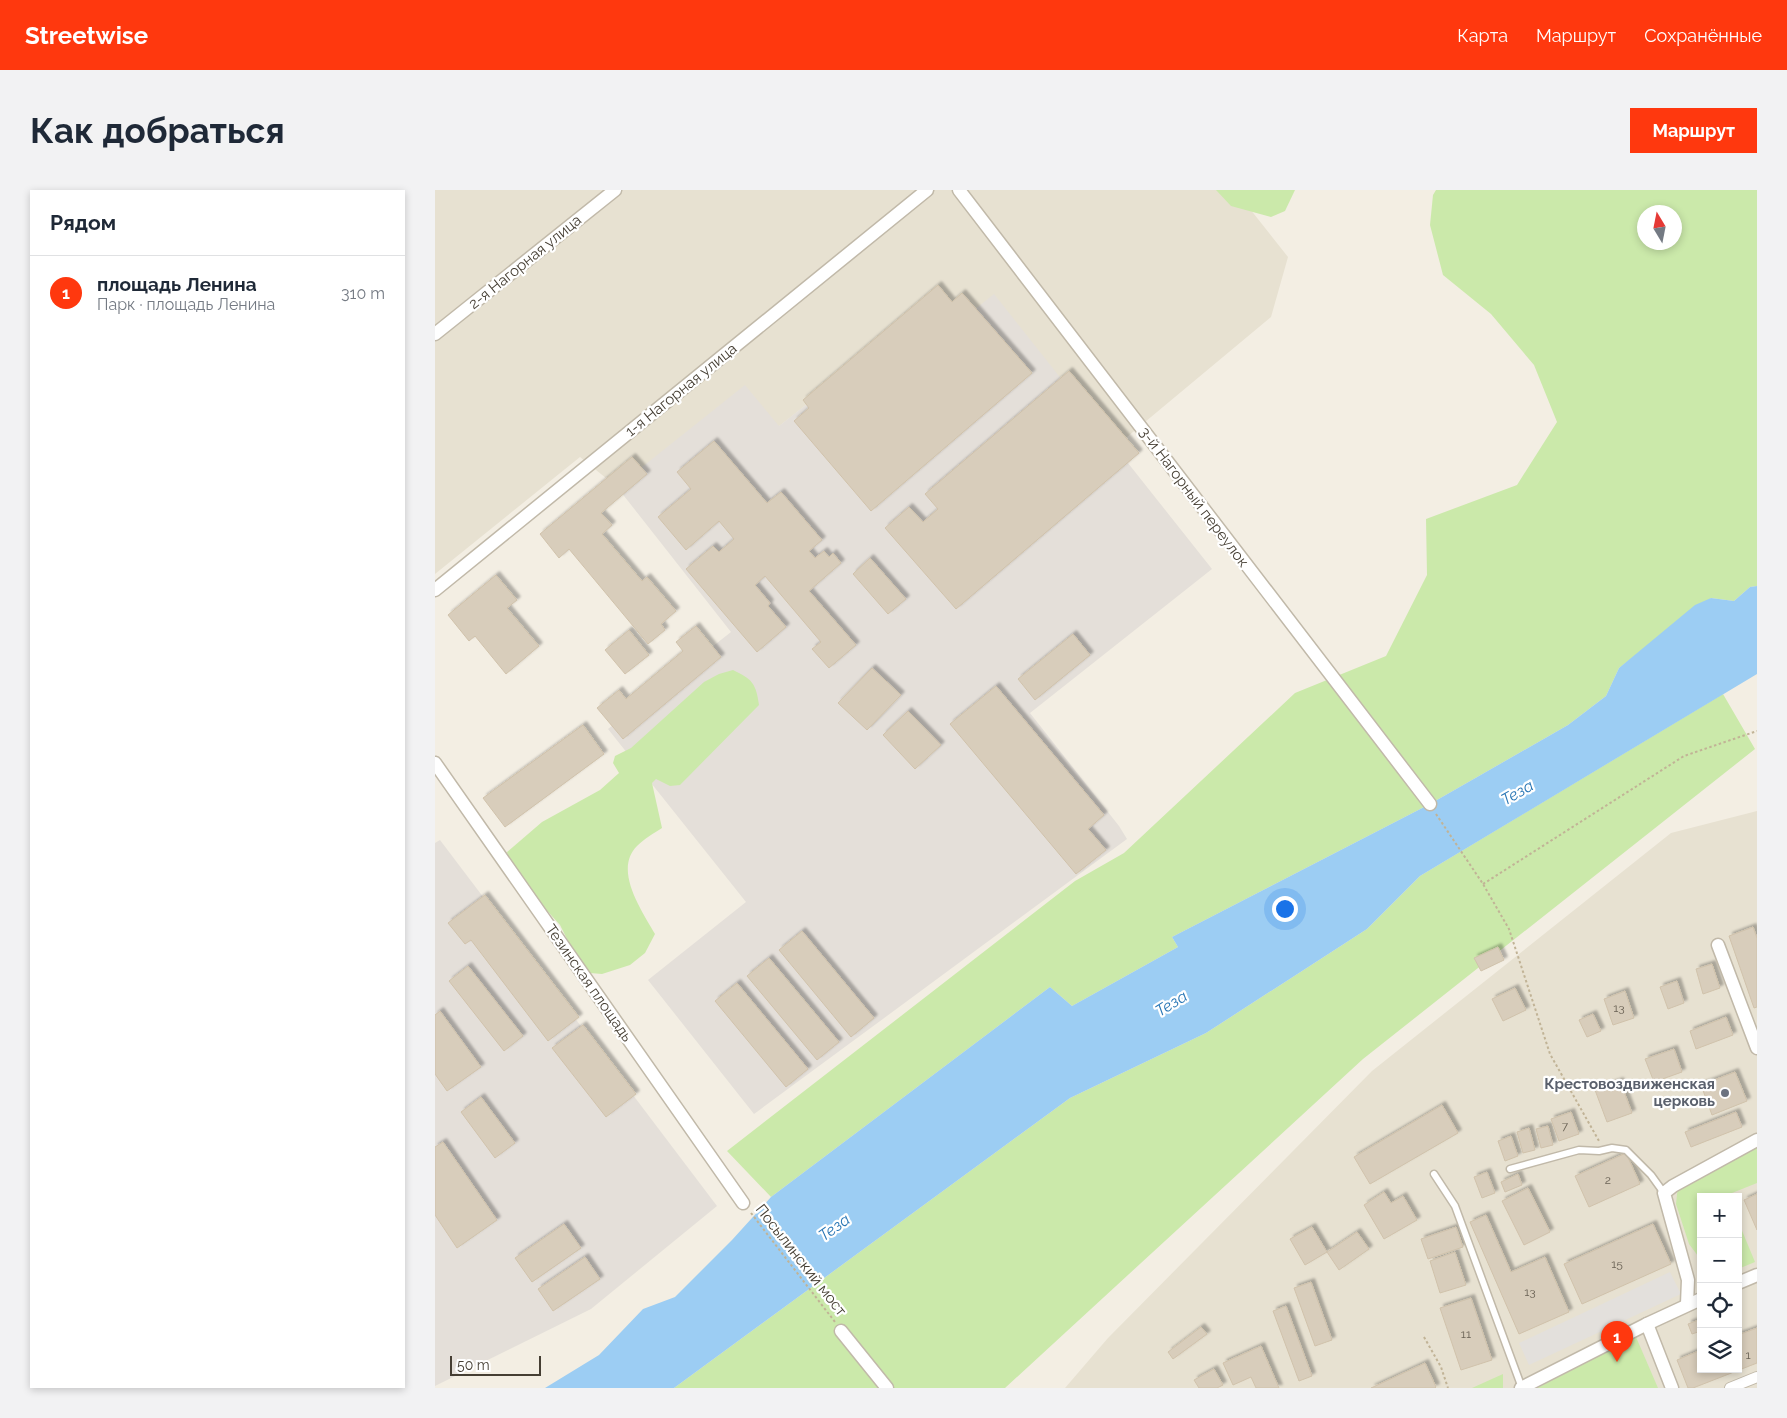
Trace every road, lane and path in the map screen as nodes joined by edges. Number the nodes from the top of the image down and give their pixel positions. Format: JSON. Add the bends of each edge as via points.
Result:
{"nodes":[{"id":1,"x":615,"y":190,"type":"edge"},
{"id":2,"x":927,"y":190,"type":"edge"},
{"id":3,"x":959,"y":190,"type":"edge"},
{"id":4,"x":435,"y":334,"type":"edge"},
{"id":5,"x":435,"y":590,"type":"edge"},
{"id":6,"x":1757,"y":731,"type":"edge"},
{"id":7,"x":435,"y":763,"type":"edge"},
{"id":8,"x":1430,"y":804,"type":"joint"},
{"id":9,"x":1483,"y":884,"type":"junction"},
{"id":10,"x":1718,"y":945,"type":"dead end"},
{"id":11,"x":1757,"y":1048,"type":"edge"},
{"id":12,"x":1757,"y":1140,"type":"edge"},
{"id":13,"x":1612,"y":1148,"type":"junction"},
{"id":14,"x":1510,"y":1169,"type":"dead end"},
{"id":15,"x":1433,"y":1174,"type":"dead end"},
{"id":16,"x":1664,"y":1193,"type":"junction"},
{"id":17,"x":743,"y":1203,"type":"joint"},
{"id":18,"x":1757,"y":1275,"type":"edge"},
{"id":19,"x":1742,"y":1281,"type":"edge"},
{"id":20,"x":1697,"y":1300,"type":"edge"},
{"id":21,"x":1687,"y":1304,"type":"junction"},
{"id":22,"x":1647,"y":1324,"type":"junction"},
{"id":23,"x":841,"y":1331,"type":"joint"},
{"id":24,"x":1424,"y":1337,"type":"dead end"},
{"id":25,"x":1757,"y":1378,"type":"edge"},
{"id":26,"x":887,"y":1388,"type":"edge"},
{"id":27,"x":1448,"y":1388,"type":"edge"},
{"id":28,"x":1522,"y":1388,"type":"edge"},
{"id":29,"x":1672,"y":1388,"type":"edge"},
{"id":30,"x":1730,"y":1388,"type":"edge"}],
"edges":[{"from":1,"to":4,"type":"street","name":"2-я Нагорная улица"},
{"from":2,"to":5,"type":"street","name":"1-я Нагорная улица"},
{"from":3,"to":8,"type":"street","name":"3-й Нагорный переулок"},
{"from":6,"to":9,"type":"path","via":[[1684,756]]},
{"from":7,"to":17,"type":"street","name":"Тезинская площадь"},
{"from":8,"to":9,"type":"path"},
{"from":9,"to":13,"type":"path","via":[[1509,929],[1550,1054],[1597,1138]]},
{"from":10,"to":11,"type":"street"},
{"from":12,"to":16,"type":"street"},
{"from":13,"to":14,"type":"lane","via":[[1579,1150]]},
{"from":13,"to":16,"type":"lane","via":[[1626,1150],[1633,1156]]},
{"from":15,"to":28,"type":"lane","via":[[1455,1206]]},
{"from":16,"to":21,"type":"street","via":[[1688,1280]]},
{"from":17,"to":23,"type":"path","name":"Посылинский мост"},
{"from":18,"to":19,"type":"street"},
{"from":20,"to":21,"type":"street"},
{"from":21,"to":22,"type":"street"},
{"from":22,"to":28,"type":"street"},
{"from":22,"to":29,"type":"street"},
{"from":23,"to":26,"type":"street"},
{"from":24,"to":27,"type":"path","via":[[1441,1366]]},
{"from":25,"to":30,"type":"street"}]}
